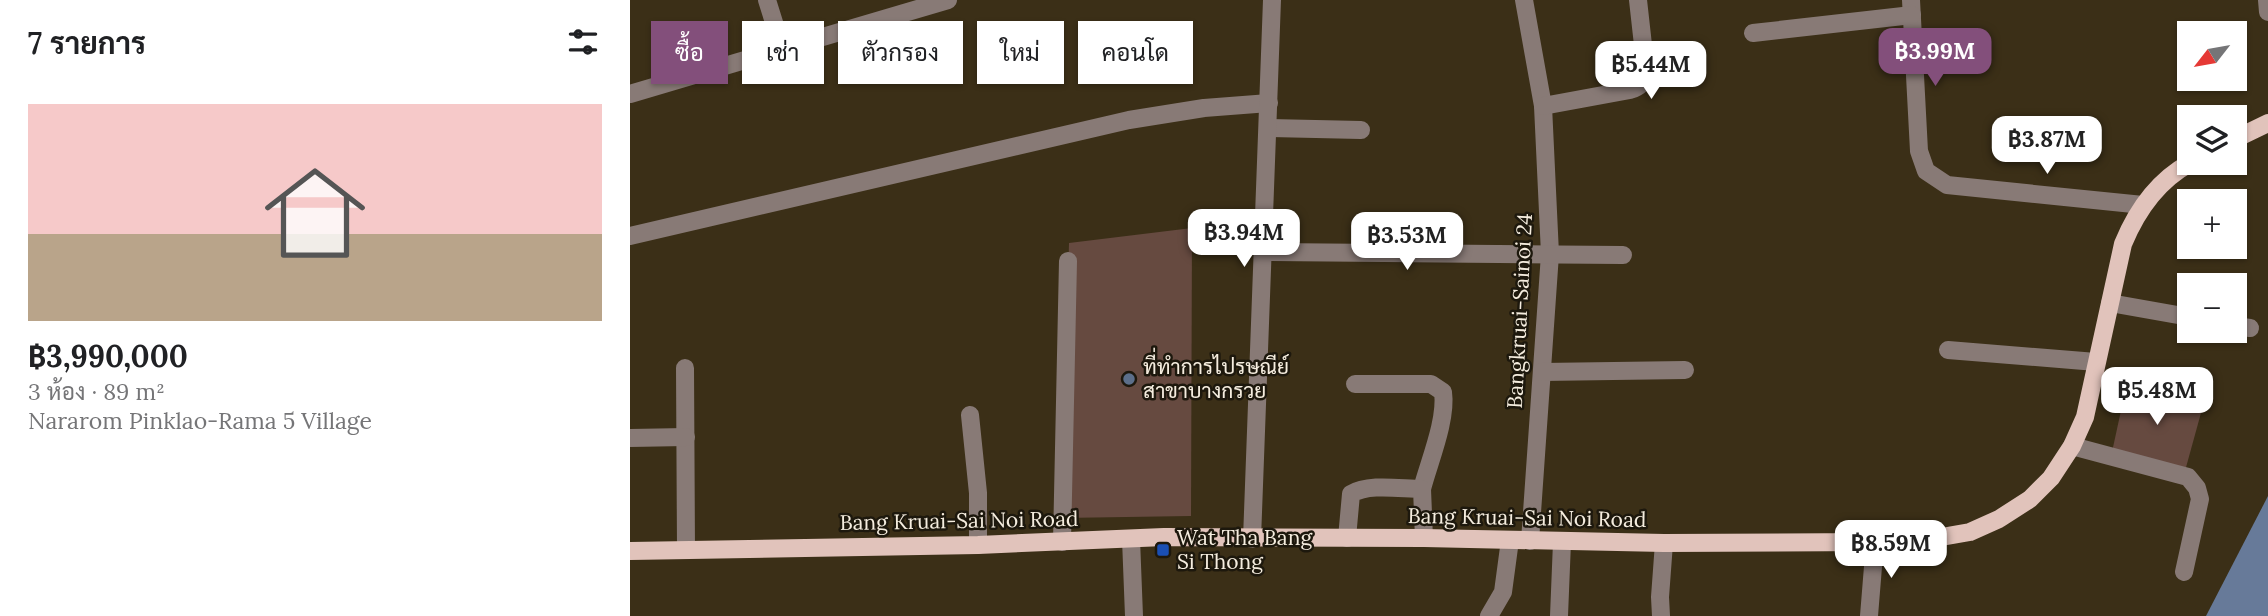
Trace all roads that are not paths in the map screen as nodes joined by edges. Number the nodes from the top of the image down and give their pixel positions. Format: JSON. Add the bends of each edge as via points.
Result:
{"nodes":[{"id":1,"x":767,"y":0,"type":"edge"},
{"id":2,"x":947,"y":0,"type":"edge"},
{"id":3,"x":1272,"y":0,"type":"edge"},
{"id":4,"x":1524,"y":0,"type":"edge"},
{"id":5,"x":1637,"y":0,"type":"edge"},
{"id":6,"x":2267,"y":0,"type":"edge"},
{"id":7,"x":1912,"y":8,"type":"edge"},
{"id":8,"x":2268,"y":12,"type":"edge"},
{"id":9,"x":774,"y":21,"type":"edge"},
{"id":10,"x":1753,"y":33,"type":"dead end"},
{"id":11,"x":824,"y":36,"type":"edge"},
{"id":12,"x":742,"y":60,"type":"edge"},
{"id":13,"x":630,"y":94,"type":"edge"},
{"id":14,"x":1269,"y":103,"type":"junction"},
{"id":15,"x":1543,"y":106,"type":"junction"},
{"id":16,"x":2268,"y":123,"type":"edge"},
{"id":17,"x":1269,"y":128,"type":"junction"},
{"id":18,"x":1361,"y":131,"type":"dead end"},
{"id":19,"x":2247,"y":133,"type":"edge"},
{"id":20,"x":2177,"y":172,"type":"edge"},
{"id":21,"x":2143,"y":205,"type":"junction"},
{"id":22,"x":630,"y":236,"type":"edge"},
{"id":23,"x":1264,"y":252,"type":"junction"},
{"id":24,"x":1550,"y":254,"type":"junction"},
{"id":25,"x":1623,"y":256,"type":"dead end"},
{"id":26,"x":1068,"y":261,"type":"dead end"},
{"id":27,"x":2110,"y":303,"type":"junction"},
{"id":28,"x":2177,"y":315,"type":"edge"},
{"id":29,"x":1948,"y":349,"type":"dead end"},
{"id":30,"x":2096,"y":362,"type":"junction"},
{"id":31,"x":685,"y":368,"type":"dead end"},
{"id":32,"x":1685,"y":370,"type":"dead end"},
{"id":33,"x":1542,"y":372,"type":"junction"},
{"id":34,"x":1355,"y":384,"type":"dead end"},
{"id":35,"x":970,"y":415,"type":"dead end"},
{"id":36,"x":686,"y":437,"type":"junction"},
{"id":37,"x":630,"y":438,"type":"edge"},
{"id":38,"x":2072,"y":446,"type":"junction"},
{"id":39,"x":1422,"y":489,"type":"junction"},
{"id":40,"x":1347,"y":538,"type":"junction"},
{"id":41,"x":1424,"y":538,"type":"junction"},
{"id":42,"x":1131,"y":539,"type":"junction"},
{"id":43,"x":1252,"y":539,"type":"junction"},
{"id":44,"x":1510,"y":540,"type":"junction"},
{"id":45,"x":1530,"y":541,"type":"junction"},
{"id":46,"x":1062,"y":542,"type":"junction"},
{"id":47,"x":1562,"y":542,"type":"junction"},
{"id":48,"x":1875,"y":542,"type":"junction"},
{"id":49,"x":1664,"y":543,"type":"junction"},
{"id":50,"x":978,"y":545,"type":"junction"},
{"id":51,"x":686,"y":550,"type":"junction"},
{"id":52,"x":630,"y":551,"type":"edge"},
{"id":53,"x":2184,"y":572,"type":"dead end"},
{"id":54,"x":1134,"y":616,"type":"edge"},
{"id":55,"x":1489,"y":616,"type":"edge"},
{"id":56,"x":1559,"y":616,"type":"edge"},
{"id":57,"x":1661,"y":616,"type":"edge"},
{"id":58,"x":1869,"y":616,"type":"edge"}],
"edges":[{"from":1,"to":9,"type":"street"},
{"from":2,"to":11,"type":"street"},
{"from":3,"to":14,"type":"street"},
{"from":4,"to":15,"type":"street","name":"Bangkruai-Sainoi 24"},
{"from":5,"to":15,"type":"street","via":[[1644,81],[1630,90]]},
{"from":6,"to":8,"type":"street"},
{"from":7,"to":10,"type":"street"},
{"from":7,"to":21,"type":"street","via":[[1919,151],[1926,171],[1947,185]]},
{"from":12,"to":13,"type":"street"},
{"from":14,"to":17,"type":"street"},
{"from":14,"to":22,"type":"street","via":[[1129,120]]},
{"from":15,"to":24,"type":"street","name":"Bangkruai-Sainoi 24"},
{"from":16,"to":19,"type":"main road"},
{"from":17,"to":18,"type":"street"},
{"from":17,"to":23,"type":"street"},
{"from":20,"to":21,"type":"main road","name":"Bang Kruai-Sai Noi Road"},
{"from":21,"to":27,"type":"main road","name":"Bang Kruai-Sai Noi Road","via":[[2123,244]]},
{"from":23,"to":24,"type":"street"},
{"from":23,"to":43,"type":"street"},
{"from":24,"to":25,"type":"street"},
{"from":24,"to":33,"type":"street","name":"Bangkruai-Sainoi 24"},
{"from":26,"to":46,"type":"street"},
{"from":27,"to":28,"type":"street"},
{"from":27,"to":30,"type":"main road","name":"Bang Kruai-Sai Noi Road"},
{"from":29,"to":30,"type":"street"},
{"from":30,"to":38,"type":"main road","name":"Bang Kruai-Sai Noi Road","via":[[2085,417]]},
{"from":31,"to":36,"type":"street"},
{"from":32,"to":33,"type":"street"},
{"from":33,"to":45,"type":"street","name":"Bangkruai-Sainoi 24"},
{"from":34,"to":39,"type":"street","via":[[1431,384],[1443,392]]},
{"from":35,"to":50,"type":"street"},
{"from":36,"to":37,"type":"street"},
{"from":36,"to":51,"type":"street"},
{"from":38,"to":48,"type":"main road","name":"Bang Kruai-Sai Noi Road","via":[[2030,499],[1999,519],[1970,532]]},
{"from":38,"to":53,"type":"street","via":[[2188,477],[2200,499]]},
{"from":39,"to":40,"type":"street","via":[[1359,489],[1351,494]]},
{"from":39,"to":41,"type":"street"},
{"from":40,"to":41,"type":"main road","name":"Bang Kruai-Sai Noi Road"},
{"from":40,"to":43,"type":"main road","name":"Bang Kruai-Sai Noi Road"},
{"from":41,"to":44,"type":"main road","name":"Bang Kruai-Sai Noi Road"},
{"from":42,"to":43,"type":"main road","name":"Bang Kruai-Sai Noi Road"},
{"from":42,"to":46,"type":"main road","name":"Bang Kruai-Sai Noi Road"},
{"from":42,"to":54,"type":"street"},
{"from":44,"to":45,"type":"main road","name":"Bang Kruai-Sai Noi Road"},
{"from":44,"to":55,"type":"street","via":[[1503,592]]},
{"from":45,"to":47,"type":"main road","name":"Bang Kruai-Sai Noi Road"},
{"from":46,"to":50,"type":"main road","name":"Bang Kruai-Sai Noi Road"},
{"from":47,"to":49,"type":"main road","name":"Bang Kruai-Sai Noi Road"},
{"from":47,"to":56,"type":"street"},
{"from":48,"to":49,"type":"main road","name":"Bang Kruai-Sai Noi Road"},
{"from":48,"to":58,"type":"street"},
{"from":49,"to":57,"type":"street"},
{"from":50,"to":51,"type":"main road","name":"Bang Kruai-Sai Noi Road"},
{"from":51,"to":52,"type":"main road","name":"Bang Kruai-Sai Noi Road"}]}
